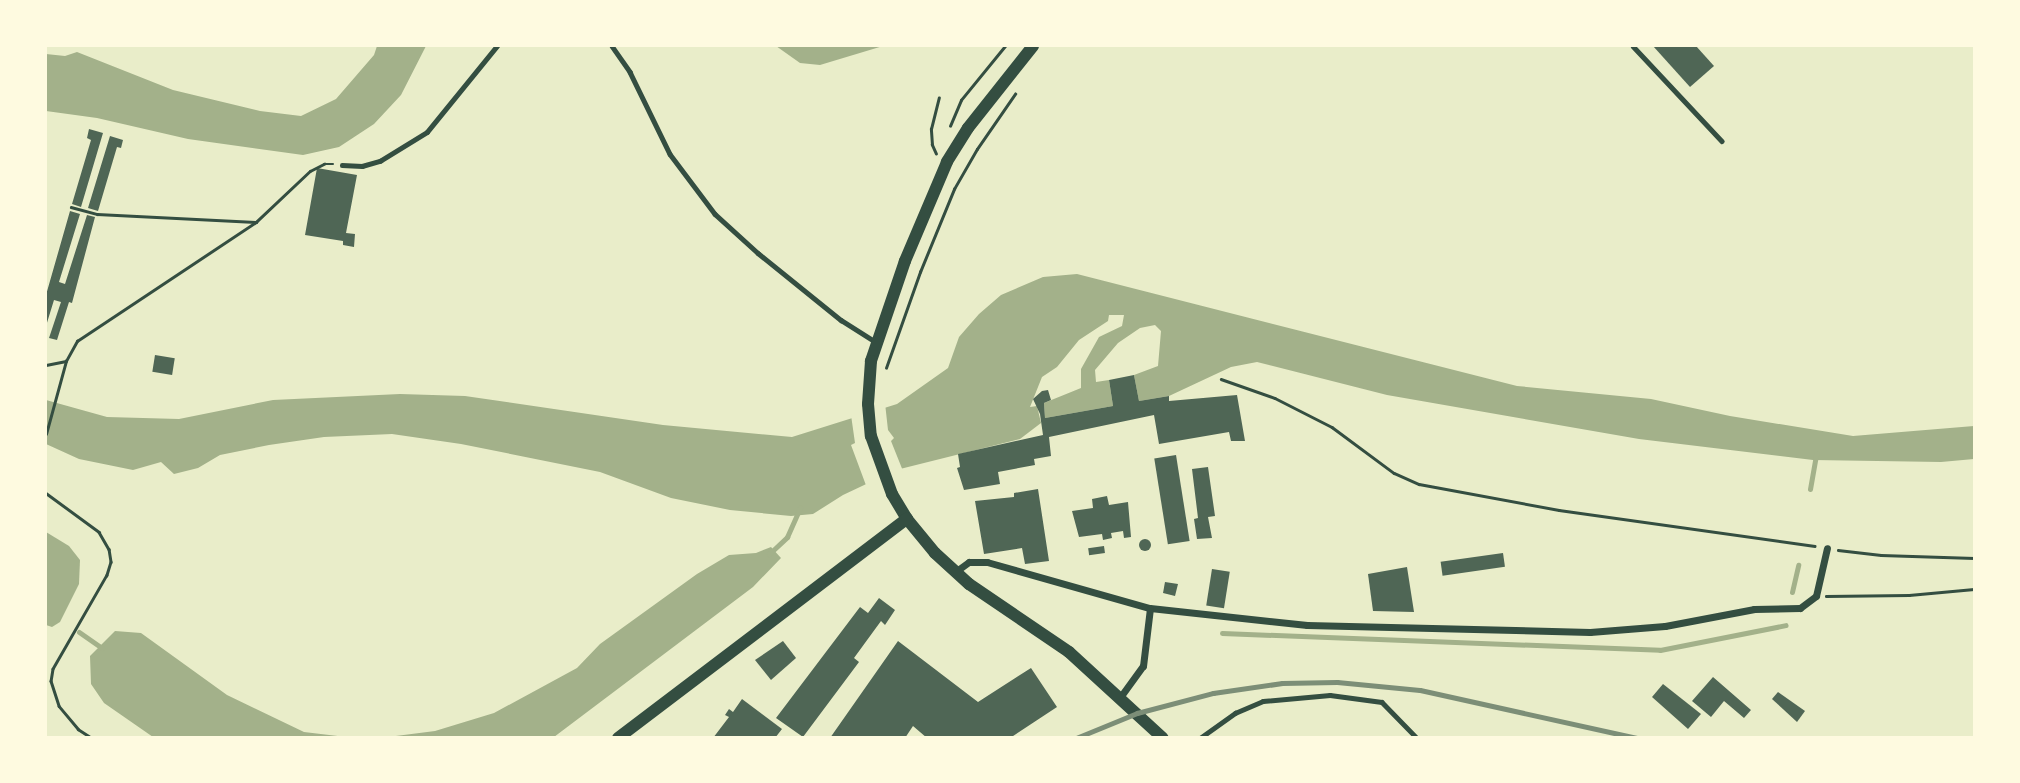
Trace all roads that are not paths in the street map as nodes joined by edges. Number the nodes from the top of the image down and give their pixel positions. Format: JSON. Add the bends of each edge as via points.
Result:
{"nodes":[{"id":1,"x":497,"y":46,"type":"edge"},
{"id":2,"x":612,"y":46,"type":"edge"},
{"id":3,"x":1033,"y":46,"type":"edge"},
{"id":4,"x":1633,"y":46,"type":"edge"},
{"id":5,"x":1722,"y":141,"type":"dead end"},
{"id":6,"x":342,"y":165,"type":"road end"},
{"id":7,"x":876,"y":342,"type":"junction"},
{"id":8,"x":907,"y":519,"type":"junction"},
{"id":9,"x":1827,"y":548,"type":"road end"},
{"id":10,"x":955,"y":572,"type":"junction"},
{"id":11,"x":1150,"y":608,"type":"junction"},
{"id":12,"x":1121,"y":696,"type":"junction"},
{"id":13,"x":618,"y":737,"type":"edge"},
{"id":14,"x":1163,"y":737,"type":"edge"},
{"id":15,"x":1200,"y":737,"type":"edge"},
{"id":16,"x":1417,"y":737,"type":"edge"}],
"edges":[{"from":1,"to":6,"type":"lane","via":[[427,132],[380,161]]},
{"from":2,"to":7,"type":"lane","via":[[630,72],[670,154],[715,214],[831,312]]},
{"from":3,"to":7,"type":"main road","via":[[947,162]]},
{"from":4,"to":5,"type":"lane"},
{"from":7,"to":8,"type":"main road","via":[[868,404],[875,451]]},
{"from":8,"to":10,"type":"main road"},
{"from":8,"to":13,"type":"main road"},
{"from":9,"to":11,"type":"street","via":[[1816,596],[1808,604],[1665,626],[1590,632],[1307,625]]},
{"from":10,"to":11,"type":"street","via":[[969,562],[987,562]]},
{"from":10,"to":12,"type":"main road","via":[[1069,652]]},
{"from":11,"to":12,"type":"street","via":[[1143,666]]},
{"from":12,"to":14,"type":"main road"},
{"from":15,"to":16,"type":"lane","via":[[1263,701],[1330,695],[1381,702]]}]}
